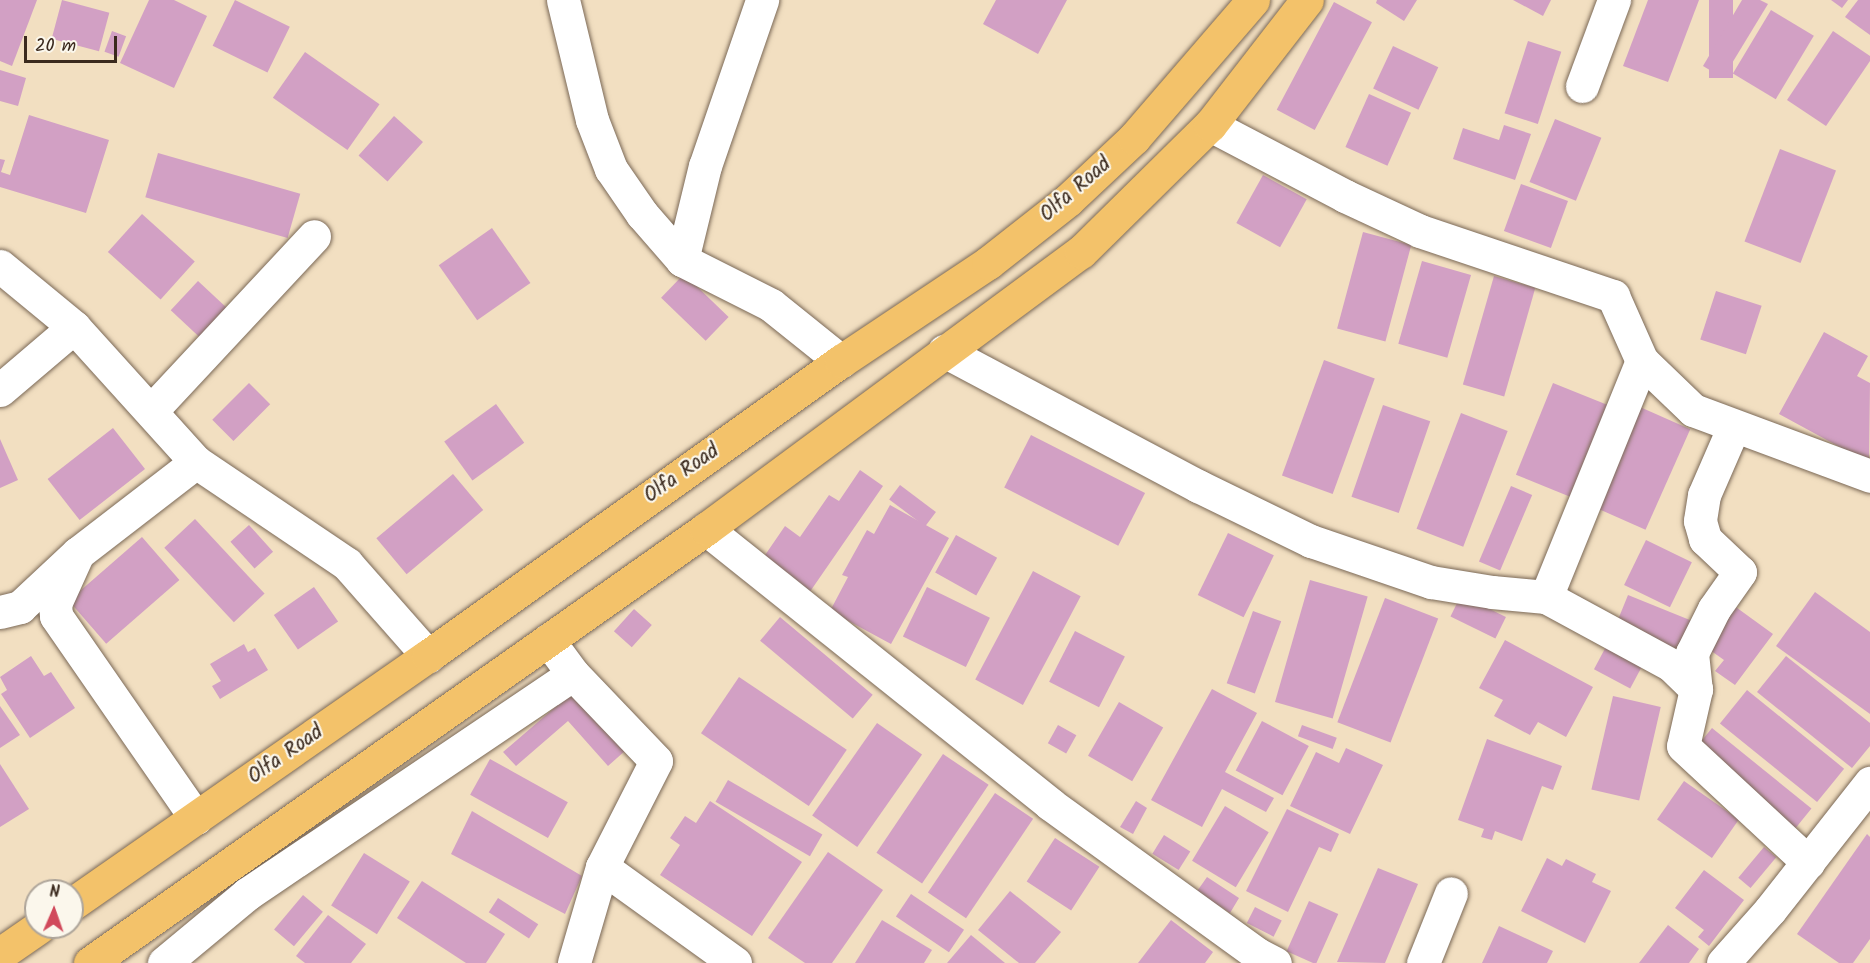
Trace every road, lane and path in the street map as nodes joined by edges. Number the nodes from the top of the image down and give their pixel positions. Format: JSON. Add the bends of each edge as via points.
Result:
{"nodes":[{"id":1,"x":563,"y":0,"type":"edge"},
{"id":2,"x":762,"y":0,"type":"edge"},
{"id":3,"x":1252,"y":0,"type":"edge"},
{"id":4,"x":1307,"y":0,"type":"edge"},
{"id":5,"x":1614,"y":0,"type":"edge"},
{"id":6,"x":1582,"y":86,"type":"dead end"},
{"id":7,"x":1210,"y":125,"type":"junction"},
{"id":8,"x":314,"y":236,"type":"dead end"},
{"id":9,"x":682,"y":260,"type":"junction"},
{"id":10,"x":0,"y":266,"type":"edge"},
{"id":11,"x":74,"y":327,"type":"junction"},
{"id":12,"x":945,"y":351,"type":"junction"},
{"id":13,"x":841,"y":361,"type":"junction"},
{"id":14,"x":1642,"y":361,"type":"junction"},
{"id":15,"x":0,"y":390,"type":"edge"},
{"id":16,"x":151,"y":411,"type":"junction"},
{"id":17,"x":1734,"y":426,"type":"junction"},
{"id":18,"x":196,"y":462,"type":"junction"},
{"id":19,"x":1870,"y":476,"type":"edge"},
{"id":20,"x":706,"y":529,"type":"junction"},
{"id":21,"x":78,"y":553,"type":"junction"},
{"id":22,"x":1546,"y":597,"type":"junction"},
{"id":23,"x":0,"y":612,"type":"edge"},
{"id":24,"x":548,"y":640,"type":"junction"},
{"id":25,"x":428,"y":656,"type":"junction"},
{"id":26,"x":573,"y":674,"type":"junction"},
{"id":27,"x":1696,"y":689,"type":"junction"},
{"id":28,"x":1870,"y":783,"type":"edge"},
{"id":29,"x":196,"y":818,"type":"junction"},
{"id":30,"x":1808,"y":862,"type":"junction"},
{"id":31,"x":602,"y":867,"type":"junction"},
{"id":32,"x":1451,"y":893,"type":"dead end"},
{"id":33,"x":84,"y":896,"type":"edge"},
{"id":34,"x":24,"y":937,"type":"edge"},
{"id":35,"x":0,"y":954,"type":"edge"},
{"id":36,"x":90,"y":963,"type":"edge"},
{"id":37,"x":164,"y":963,"type":"edge"},
{"id":38,"x":574,"y":963,"type":"edge"},
{"id":39,"x":735,"y":963,"type":"edge"},
{"id":40,"x":1275,"y":963,"type":"edge"},
{"id":41,"x":1423,"y":963,"type":"edge"},
{"id":42,"x":1723,"y":963,"type":"edge"}],
"edges":[{"from":1,"to":9,"type":"street","via":[[592,120],[611,169],[642,214]]},
{"from":2,"to":9,"type":"street","via":[[705,166]]},
{"from":3,"to":13,"type":"main road","name":"Olfa Road","via":[[1134,138],[1068,200],[988,263]]},
{"from":4,"to":7,"type":"main road"},
{"from":5,"to":6,"type":"street"},
{"from":7,"to":12,"type":"main road","via":[[1082,252]]},
{"from":7,"to":14,"type":"street","via":[[1420,231],[1613,297]]},
{"from":8,"to":16,"type":"street"},
{"from":9,"to":13,"type":"street","via":[[771,304]]},
{"from":10,"to":11,"type":"street"},
{"from":11,"to":15,"type":"street"},
{"from":11,"to":16,"type":"street"},
{"from":12,"to":20,"type":"main road"},
{"from":12,"to":22,"type":"street","via":[[1198,486],[1311,541],[1431,582]]},
{"from":13,"to":25,"type":"main road","name":"Olfa Road"},
{"from":14,"to":17,"type":"street","via":[[1693,410]]},
{"from":14,"to":22,"type":"street"},
{"from":16,"to":18,"type":"street"},
{"from":17,"to":19,"type":"street"},
{"from":17,"to":27,"type":"street","via":[[1704,495],[1700,521],[1705,538],[1740,572],[1714,609],[1692,653]]},
{"from":18,"to":21,"type":"street"},
{"from":18,"to":25,"type":"street","via":[[347,564]]},
{"from":20,"to":24,"type":"main road"},
{"from":20,"to":40,"type":"street","via":[[1050,804],[1257,954]]},
{"from":21,"to":23,"type":"street","via":[[20,607]]},
{"from":21,"to":29,"type":"street","via":[[55,604],[56,616]]},
{"from":22,"to":27,"type":"street","via":[[1671,665]]},
{"from":24,"to":26,"type":"street"},
{"from":24,"to":36,"type":"main road"},
{"from":25,"to":29,"type":"main road","name":"Olfa Road"},
{"from":26,"to":31,"type":"street","via":[[656,761]]},
{"from":26,"to":37,"type":"street","via":[[247,894]]},
{"from":27,"to":30,"type":"street","via":[[1683,746]]},
{"from":28,"to":30,"type":"street"},
{"from":29,"to":33,"type":"main road","name":"Olfa Road"},
{"from":30,"to":42,"type":"street"},
{"from":31,"to":38,"type":"street"},
{"from":31,"to":39,"type":"street"},
{"from":32,"to":41,"type":"street"},
{"from":34,"to":35,"type":"main road"}]}
